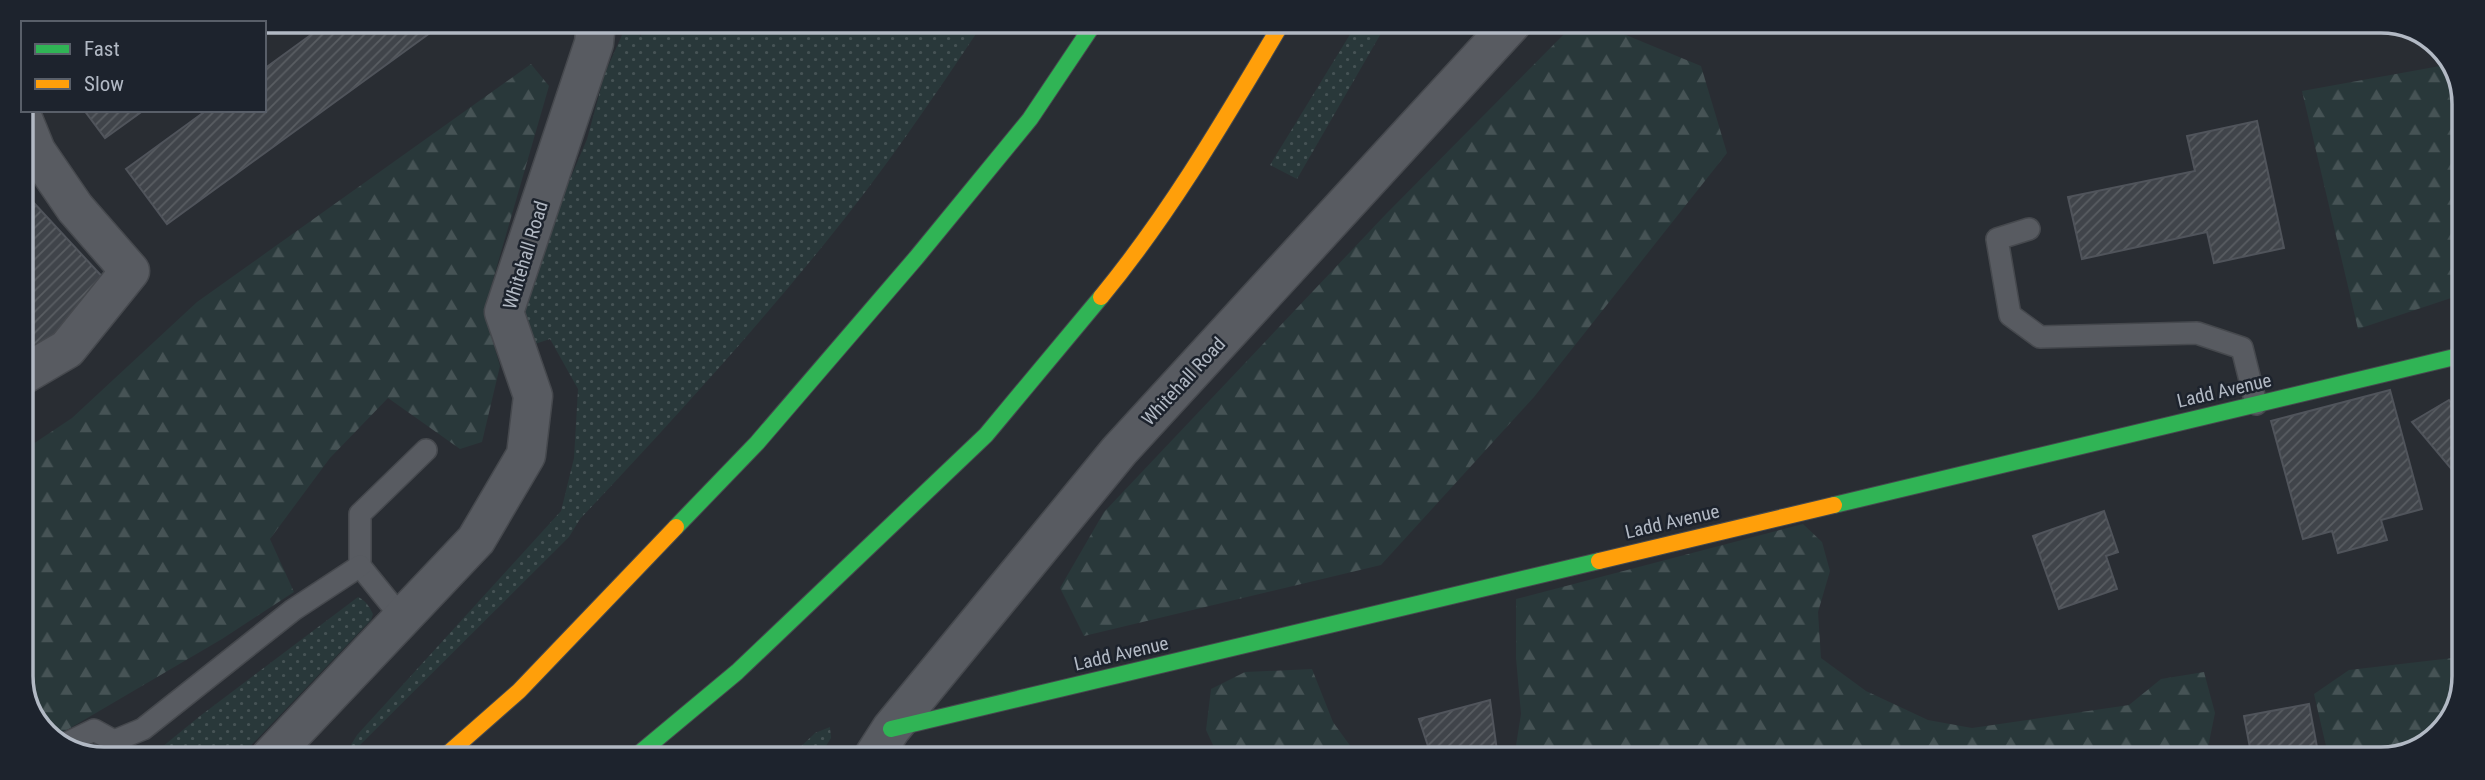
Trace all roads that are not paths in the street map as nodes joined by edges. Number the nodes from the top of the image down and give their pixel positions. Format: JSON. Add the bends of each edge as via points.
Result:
{"nodes":[{"id":1,"x":595,"y":33,"type":"edge"},
{"id":2,"x":1088,"y":33,"type":"edge"},
{"id":3,"x":1276,"y":33,"type":"edge"},
{"id":4,"x":1503,"y":33,"type":"edge"},
{"id":5,"x":33,"y":144,"type":"edge"},
{"id":6,"x":2029,"y":229,"type":"dead end"},
{"id":7,"x":2452,"y":358,"type":"edge"},
{"id":8,"x":33,"y":369,"type":"edge"},
{"id":9,"x":2256,"y":404,"type":"junction"},
{"id":10,"x":426,"y":450,"type":"dead end"},
{"id":11,"x":359,"y":566,"type":"junction"},
{"id":12,"x":402,"y":618,"type":"junction"},
{"id":13,"x":737,"y":672,"type":"junction"},
{"id":14,"x":74,"y":740,"type":"edge"},
{"id":15,"x":882,"y":743,"type":"edge"},
{"id":16,"x":280,"y":747,"type":"edge"},
{"id":17,"x":455,"y":747,"type":"edge"},
{"id":18,"x":647,"y":747,"type":"edge"},
{"id":19,"x":670,"y":747,"type":"edge"}],
"edges":[{"from":1,"to":12,"type":"street","name":"Whitehall Road","via":[[504,312],[533,396],[526,455],[476,540]]},
{"from":2,"to":17,"type":"main road","via":[[1030,119],[757,443],[519,691]]},
{"from":3,"to":13,"type":"main road","via":[[1200,161],[1130,261],[986,435]]},
{"from":4,"to":15,"type":"street","name":"Whitehall Road","via":[[1119,451]]},
{"from":5,"to":8,"type":"street","via":[[75,208],[130,271],[67,349]]},
{"from":6,"to":9,"type":"lane","via":[[1997,239],[2010,315],[2040,337],[2197,333],[2242,348]]},
{"from":7,"to":9,"type":"main road","name":"Ladd Avenue"},
{"from":9,"to":15,"type":"main road","name":"Ladd Avenue"},
{"from":10,"to":11,"type":"lane","via":[[360,514]]},
{"from":11,"to":12,"type":"lane"},
{"from":11,"to":14,"type":"lane","via":[[293,610],[143,729],[114,741],[94,730]]},
{"from":12,"to":16,"type":"street","name":"Whitehall Road"},
{"from":13,"to":18,"type":"main road"},
{"from":13,"to":19,"type":"main road"}]}
